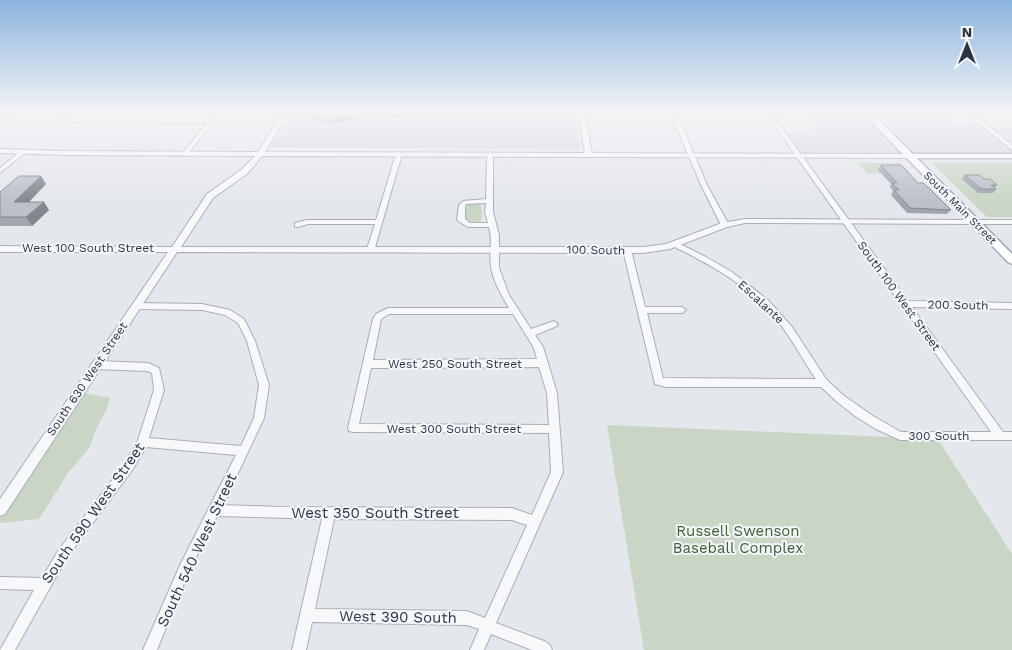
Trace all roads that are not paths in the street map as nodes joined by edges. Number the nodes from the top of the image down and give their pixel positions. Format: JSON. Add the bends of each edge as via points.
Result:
{"nodes":[{"id":1,"x":194,"y":142,"type":"edge"},
{"id":2,"x":266,"y":142,"type":"edge"},
{"id":3,"x":587,"y":142,"type":"edge"},
{"id":4,"x":687,"y":142,"type":"edge"},
{"id":5,"x":788,"y":142,"type":"edge"},
{"id":6,"x":896,"y":142,"type":"edge"},
{"id":7,"x":0,"y":151,"type":"edge"},
{"id":8,"x":24,"y":151,"type":"junction"},
{"id":9,"x":259,"y":153,"type":"junction"},
{"id":10,"x":185,"y":154,"type":"junction"},
{"id":11,"x":398,"y":154,"type":"junction"},
{"id":12,"x":490,"y":154,"type":"junction"},
{"id":13,"x":589,"y":155,"type":"junction"},
{"id":14,"x":692,"y":155,"type":"junction"},
{"id":15,"x":797,"y":155,"type":"junction"},
{"id":16,"x":909,"y":156,"type":"junction"},
{"id":17,"x":1012,"y":156,"type":"edge"},
{"id":18,"x":697,"y":167,"type":"joint"},
{"id":19,"x":0,"y":171,"type":"edge"},
{"id":20,"x":490,"y":200,"type":"junction"},
{"id":21,"x":844,"y":221,"type":"junction"},
{"id":22,"x":379,"y":222,"type":"junction"},
{"id":23,"x":975,"y":222,"type":"junction"},
{"id":24,"x":1012,"y":222,"type":"edge"},
{"id":25,"x":298,"y":225,"type":"dead end"},
{"id":26,"x":493,"y":225,"type":"junction"},
{"id":27,"x":725,"y":225,"type":"junction"},
{"id":28,"x":676,"y":244,"type":"junction"},
{"id":29,"x":175,"y":248,"type":"junction"},
{"id":30,"x":0,"y":249,"type":"edge"},
{"id":31,"x":371,"y":249,"type":"junction"},
{"id":32,"x":494,"y":250,"type":"junction"},
{"id":33,"x":627,"y":250,"type":"junction"},
{"id":34,"x":1012,"y":260,"type":"edge"},
{"id":35,"x":905,"y":304,"type":"junction"},
{"id":36,"x":136,"y":306,"type":"junction"},
{"id":37,"x":1012,"y":306,"type":"edge"},
{"id":38,"x":642,"y":310,"type":"junction"},
{"id":39,"x":682,"y":310,"type":"dead end"},
{"id":40,"x":515,"y":311,"type":"junction"},
{"id":41,"x":554,"y":324,"type":"dead end"},
{"id":42,"x":529,"y":334,"type":"junction"},
{"id":43,"x":542,"y":363,"type":"junction"},
{"id":44,"x":368,"y":364,"type":"junction"},
{"id":45,"x":96,"y":365,"type":"junction"},
{"id":46,"x":824,"y":382,"type":"junction"},
{"id":47,"x":556,"y":429,"type":"junction"},
{"id":48,"x":1000,"y":436,"type":"junction"},
{"id":49,"x":1012,"y":436,"type":"edge"},
{"id":50,"x":144,"y":442,"type":"junction"},
{"id":51,"x":244,"y":451,"type":"junction"},
{"id":52,"x":0,"y":510,"type":"edge"},
{"id":53,"x":214,"y":510,"type":"junction"},
{"id":54,"x":329,"y":513,"type":"junction"},
{"id":55,"x":534,"y":522,"type":"junction"},
{"id":56,"x":0,"y":583,"type":"edge"},
{"id":57,"x":44,"y":584,"type":"junction"},
{"id":58,"x":306,"y":615,"type":"junction"},
{"id":59,"x":488,"y":626,"type":"junction"},
{"id":60,"x":8,"y":650,"type":"edge"},
{"id":61,"x":150,"y":650,"type":"edge"},
{"id":62,"x":299,"y":650,"type":"edge"},
{"id":63,"x":477,"y":650,"type":"edge"},
{"id":64,"x":545,"y":650,"type":"edge"}],
"edges":[{"from":1,"to":10,"type":"street"},
{"from":2,"to":9,"type":"street","name":"South 630 West Street"},
{"from":3,"to":13,"type":"street"},
{"from":4,"to":14,"type":"street"},
{"from":5,"to":15,"type":"street","name":"South 100 West Street"},
{"from":6,"to":16,"type":"main road","name":"South Main Street"},
{"from":7,"to":8,"type":"street"},
{"from":8,"to":10,"type":"street"},
{"from":8,"to":19,"type":"street"},
{"from":9,"to":10,"type":"street"},
{"from":9,"to":11,"type":"street"},
{"from":9,"to":29,"type":"street","name":"South 630 West Street","via":[[245,171],[210,196]]},
{"from":11,"to":12,"type":"street"},
{"from":11,"to":22,"type":"street"},
{"from":12,"to":13,"type":"street"},
{"from":12,"to":20,"type":"street"},
{"from":13,"to":14,"type":"street"},
{"from":14,"to":15,"type":"street"},
{"from":14,"to":18,"type":"street"},
{"from":15,"to":16,"type":"street"},
{"from":15,"to":21,"type":"street","name":"South 100 West Street"},
{"from":16,"to":17,"type":"main road"},
{"from":16,"to":23,"type":"main road","name":"South Main Street"},
{"from":18,"to":27,"type":"street"},
{"from":20,"to":26,"type":"street"},
{"from":20,"to":26,"type":"street","via":[[465,202],[461,220],[468,225]]},
{"from":21,"to":23,"type":"street","name":"100 South"},
{"from":21,"to":27,"type":"street","name":"100 South","via":[[756,220]]},
{"from":21,"to":35,"type":"street","name":"South 100 West Street"},
{"from":22,"to":25,"type":"street","via":[[307,222]]},
{"from":22,"to":31,"type":"street"},
{"from":23,"to":24,"type":"street","name":"100 South"},
{"from":23,"to":34,"type":"main road","name":"South Main Street"},
{"from":26,"to":32,"type":"street"},
{"from":27,"to":28,"type":"street","name":"100 South"},
{"from":28,"to":33,"type":"street","name":"100 South","via":[[658,249]]},
{"from":28,"to":46,"type":"street","name":"Escalante","via":[[735,277],[760,297],[785,323]]},
{"from":29,"to":30,"type":"street","name":"West 100 South Street"},
{"from":29,"to":31,"type":"street","name":"100 South"},
{"from":29,"to":36,"type":"street","name":"South 630 West Street"},
{"from":31,"to":32,"type":"street","name":"100 South"},
{"from":32,"to":33,"type":"street","name":"100 South"},
{"from":32,"to":40,"type":"street","via":[[497,278]]},
{"from":33,"to":38,"type":"street"},
{"from":35,"to":37,"type":"street","name":"200 South"},
{"from":35,"to":48,"type":"street","name":"South 100 West Street"},
{"from":36,"to":45,"type":"street","name":"South 630 West Street"},
{"from":36,"to":51,"type":"street","name":"South 540 West Street","via":[[202,307],[227,312],[241,321],[251,341],[264,385],[258,418]]},
{"from":38,"to":39,"type":"street"},
{"from":38,"to":46,"type":"street","via":[[658,381],[666,384]]},
{"from":40,"to":42,"type":"street"},
{"from":40,"to":44,"type":"street","via":[[383,312],[377,319]]},
{"from":41,"to":42,"type":"street"},
{"from":42,"to":43,"type":"street","via":[[538,347]]},
{"from":43,"to":44,"type":"street","name":"West 250 South Street"},
{"from":43,"to":47,"type":"street","via":[[552,393]]},
{"from":44,"to":47,"type":"street","name":"West 300 South Street","via":[[353,428]]},
{"from":45,"to":50,"type":"street","name":"South 590 West Street","via":[[148,367],[156,371],[159,390]]},
{"from":45,"to":52,"type":"street","name":"South 630 West Street"},
{"from":46,"to":48,"type":"street","name":"300 South","via":[[869,419],[900,436]]},
{"from":47,"to":55,"type":"street","via":[[557,472]]},
{"from":48,"to":49,"type":"street","name":"300 South"},
{"from":50,"to":51,"type":"street"},
{"from":50,"to":57,"type":"street","name":"South 590 West Street","via":[[62,554]]},
{"from":51,"to":53,"type":"street","name":"South 540 West Street"},
{"from":53,"to":54,"type":"street","name":"West 350 South Street"},
{"from":53,"to":61,"type":"street","name":"South 540 West Street","via":[[185,567]]},
{"from":54,"to":55,"type":"street","name":"West 350 South Street","via":[[512,514]]},
{"from":54,"to":58,"type":"street"},
{"from":55,"to":59,"type":"street"},
{"from":56,"to":57,"type":"street"},
{"from":57,"to":60,"type":"street","name":"South 590 West Street"},
{"from":58,"to":59,"type":"street","name":"West 390 South","via":[[467,618]]},
{"from":58,"to":62,"type":"street"},
{"from":59,"to":63,"type":"street"},
{"from":59,"to":64,"type":"street","name":"West 390 South"}]}
